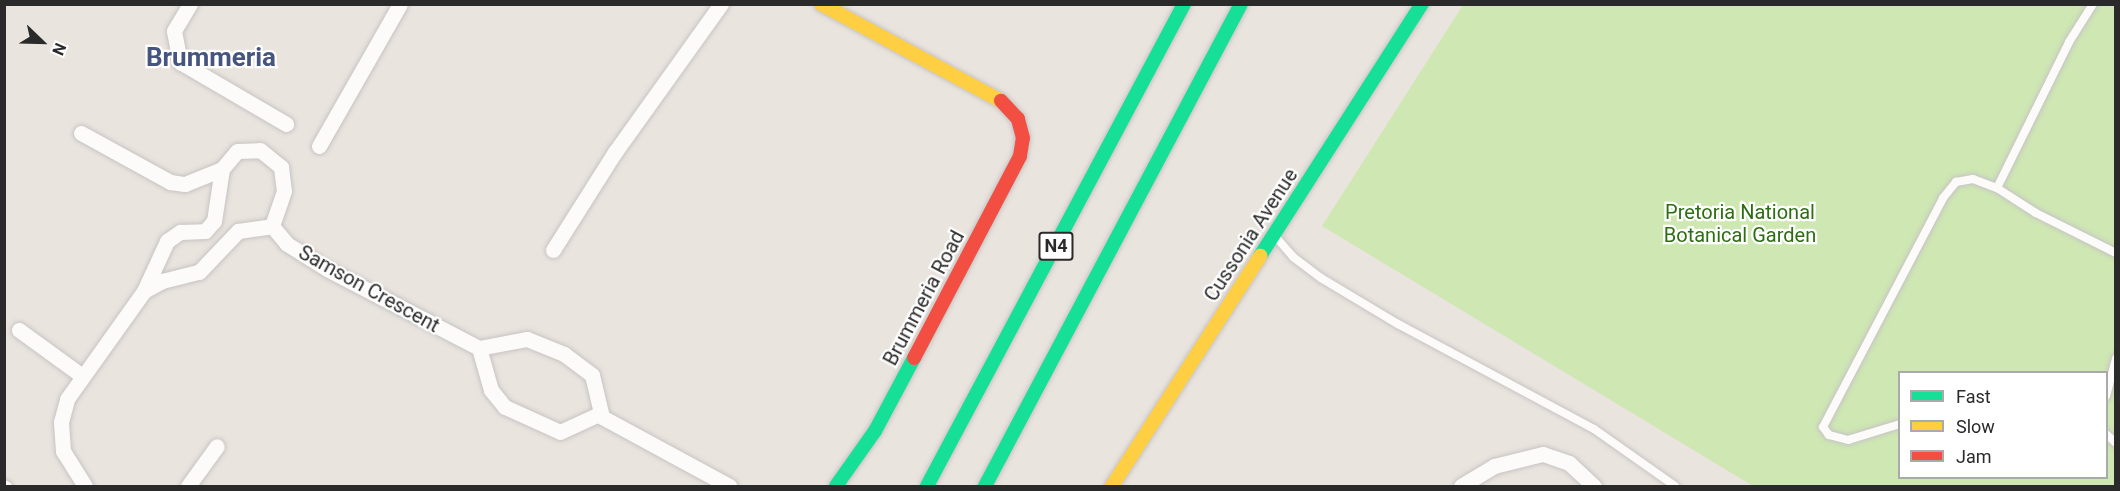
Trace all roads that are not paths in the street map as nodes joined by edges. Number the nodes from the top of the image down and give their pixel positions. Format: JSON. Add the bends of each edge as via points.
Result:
{"nodes":[{"id":1,"x":190,"y":4,"type":"edge"},
{"id":2,"x":400,"y":4,"type":"edge"},
{"id":3,"x":721,"y":4,"type":"edge"},
{"id":4,"x":821,"y":4,"type":"edge"},
{"id":5,"x":1184,"y":4,"type":"edge"},
{"id":6,"x":1241,"y":4,"type":"edge"},
{"id":7,"x":1422,"y":4,"type":"edge"},
{"id":8,"x":2093,"y":4,"type":"edge"},
{"id":9,"x":286,"y":124,"type":"dead end"},
{"id":10,"x":81,"y":133,"type":"dead end"},
{"id":11,"x":319,"y":147,"type":"dead end"},
{"id":12,"x":222,"y":169,"type":"junction"},
{"id":13,"x":1997,"y":188,"type":"junction"},
{"id":14,"x":272,"y":226,"type":"junction"},
{"id":15,"x":198,"y":233,"type":"junction"},
{"id":16,"x":1274,"y":234,"type":"junction"},
{"id":17,"x":554,"y":250,"type":"dead end"},
{"id":18,"x":2115,"y":253,"type":"edge"},
{"id":19,"x":209,"y":260,"type":"junction"},
{"id":20,"x":144,"y":291,"type":"junction"},
{"id":21,"x":19,"y":330,"type":"dead end"},
{"id":22,"x":479,"y":348,"type":"junction"},
{"id":23,"x":2115,"y":358,"type":"edge"},
{"id":24,"x":81,"y":375,"type":"junction"},
{"id":25,"x":2108,"y":388,"type":"edge"},
{"id":26,"x":599,"y":414,"type":"junction"},
{"id":27,"x":1898,"y":424,"type":"edge"},
{"id":28,"x":217,"y":446,"type":"dead end"},
{"id":29,"x":4,"y":484,"type":"edge"},
{"id":30,"x":8,"y":486,"type":"edge"},
{"id":31,"x":85,"y":486,"type":"edge"},
{"id":32,"x":188,"y":486,"type":"edge"},
{"id":33,"x":729,"y":486,"type":"edge"},
{"id":34,"x":836,"y":486,"type":"edge"},
{"id":35,"x":927,"y":486,"type":"edge"},
{"id":36,"x":985,"y":486,"type":"edge"},
{"id":37,"x":1112,"y":486,"type":"edge"},
{"id":38,"x":1461,"y":486,"type":"edge"},
{"id":39,"x":1594,"y":486,"type":"edge"},
{"id":40,"x":1675,"y":486,"type":"edge"}],
"edges":[{"from":1,"to":9,"type":"street","via":[[174,31],[180,62]]},
{"from":2,"to":11,"type":"street"},
{"from":3,"to":17,"type":"street","via":[[615,152]]},
{"from":4,"to":34,"type":"main road","name":"Brummeria Road","via":[[998,99],[1018,119],[1022,150],[875,431]]},
{"from":5,"to":35,"type":"main road","number":"N4"},
{"from":6,"to":36,"type":"main road","number":"N4"},
{"from":7,"to":16,"type":"main road","name":"Cussonia Avenue"},
{"from":8,"to":13,"type":"lane","via":[[2069,42]]},
{"from":10,"to":12,"type":"street","via":[[170,182],[184,184]]},
{"from":12,"to":14,"type":"street","via":[[227,160],[246,148],[260,150],[277,161],[284,175],[284,191]]},
{"from":12,"to":15,"type":"street","via":[[217,214],[210,227]]},
{"from":13,"to":18,"type":"lane","via":[[2036,213]]},
{"from":13,"to":27,"type":"lane","via":[[1973,179],[1962,180],[1944,198],[1823,427],[1829,435],[1848,440]]},
{"from":14,"to":19,"type":"street","via":[[230,235]]},
{"from":14,"to":22,"type":"street","name":"Samson Crescent","via":[[287,244],[327,269]]},
{"from":15,"to":19,"type":"street","via":[[210,242]]},
{"from":15,"to":20,"type":"street","via":[[180,232],[172,236]]},
{"from":16,"to":37,"type":"main road","name":"Cussonia Avenue"},
{"from":16,"to":40,"type":"lane","via":[[1293,257],[1321,278],[1594,429]]},
{"from":19,"to":20,"type":"street","via":[[199,272],[162,281]]},
{"from":20,"to":24,"type":"street"},
{"from":21,"to":24,"type":"street"},
{"from":22,"to":26,"type":"street","via":[[527,339],[564,354],[592,375]]},
{"from":22,"to":26,"type":"street","via":[[491,390],[505,407],[560,432]]},
{"from":23,"to":25,"type":"lane"},
{"from":24,"to":31,"type":"street","via":[[64,408],[61,440],[69,466]]},
{"from":26,"to":33,"type":"street"},
{"from":28,"to":32,"type":"street"},
{"from":29,"to":30,"type":"lane"},
{"from":38,"to":39,"type":"street","via":[[1494,466],[1543,454],[1569,463]]}]}
